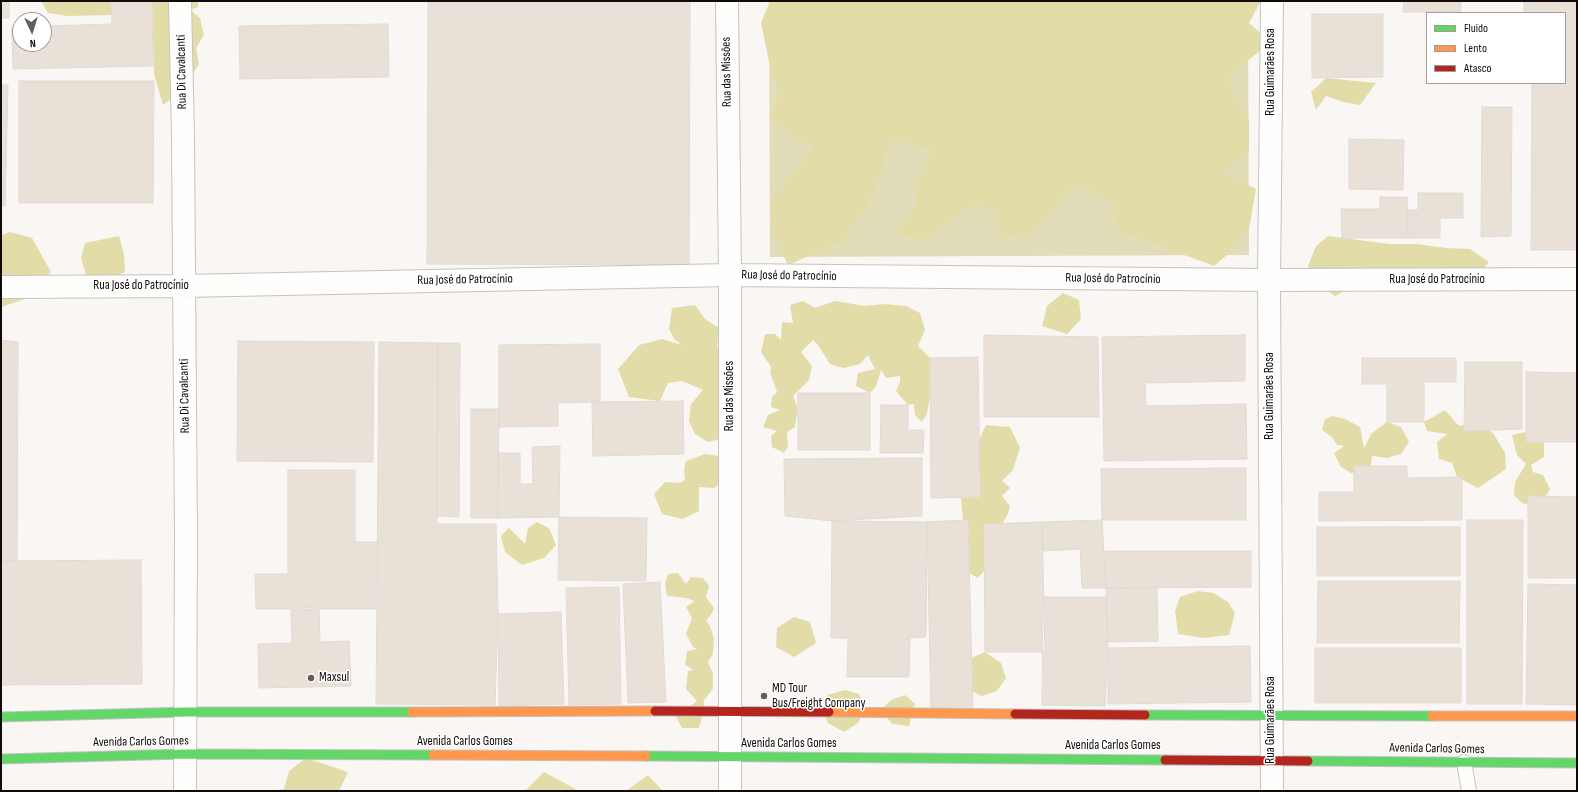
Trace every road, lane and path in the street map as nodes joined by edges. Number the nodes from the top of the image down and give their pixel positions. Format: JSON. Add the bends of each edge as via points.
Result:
{"nodes":[{"id":1,"x":180,"y":1,"type":"edge"},
{"id":2,"x":726,"y":1,"type":"edge"},
{"id":3,"x":1272,"y":1,"type":"edge"},
{"id":4,"x":730,"y":275,"type":"junction"},
{"id":5,"x":1577,"y":279,"type":"edge"},
{"id":6,"x":1269,"y":280,"type":"junction"},
{"id":7,"x":183,"y":286,"type":"junction"},
{"id":8,"x":1,"y":287,"type":"edge"},
{"id":9,"x":730,"y":710,"type":"junction"},
{"id":10,"x":186,"y":712,"type":"junction"},
{"id":11,"x":1271,"y":716,"type":"junction"},
{"id":12,"x":1577,"y":716,"type":"edge"},
{"id":13,"x":1,"y":717,"type":"edge"},
{"id":14,"x":185,"y":754,"type":"junction"},
{"id":15,"x":730,"y":756,"type":"junction"},
{"id":16,"x":1,"y":759,"type":"edge"},
{"id":17,"x":1271,"y":760,"type":"junction"},
{"id":18,"x":1464,"y":762,"type":"junction"},
{"id":19,"x":1577,"y":763,"type":"edge"},
{"id":20,"x":185,"y":791,"type":"edge"},
{"id":21,"x":730,"y":791,"type":"edge"},
{"id":22,"x":1272,"y":791,"type":"edge"},
{"id":23,"x":1469,"y":791,"type":"edge"}],
"edges":[{"from":1,"to":7,"type":"street","name":"Rua Di Cavalcanti"},
{"from":2,"to":4,"type":"street","name":"Rua das Missões"},
{"from":3,"to":6,"type":"street","name":"Rua Guimarães Rosa"},
{"from":4,"to":6,"type":"street","name":"Rua José do Patrocínio"},
{"from":4,"to":7,"type":"street","name":"Rua José do Patrocínio"},
{"from":4,"to":9,"type":"street","name":"Rua das Missões"},
{"from":5,"to":6,"type":"street","name":"Rua José do Patrocínio"},
{"from":6,"to":11,"type":"street","name":"Rua Guimarães Rosa"},
{"from":7,"to":8,"type":"street","name":"Rua José do Patrocínio"},
{"from":7,"to":10,"type":"street","name":"Rua Di Cavalcanti"},
{"from":9,"to":10,"type":"street"},
{"from":9,"to":11,"type":"street"},
{"from":9,"to":15,"type":"street","name":"Rua das Missões"},
{"from":10,"to":13,"type":"street"},
{"from":10,"to":14,"type":"street","name":"Rua Di Cavalcanti"},
{"from":11,"to":12,"type":"street"},
{"from":11,"to":17,"type":"street","name":"Rua Guimarães Rosa"},
{"from":14,"to":15,"type":"street","name":"Avenida Carlos Gomes"},
{"from":14,"to":16,"type":"street","name":"Avenida Carlos Gomes"},
{"from":14,"to":20,"type":"street","name":"Rua Di Cavalcanti"},
{"from":15,"to":17,"type":"street","name":"Avenida Carlos Gomes"},
{"from":15,"to":21,"type":"street","name":"Rua das Missões"},
{"from":17,"to":18,"type":"street","name":"Avenida Carlos Gomes"},
{"from":17,"to":22,"type":"street","name":"Rua Guimarães Rosa"},
{"from":18,"to":19,"type":"street","name":"Avenida Carlos Gomes"},
{"from":18,"to":23,"type":"lane"}]}
